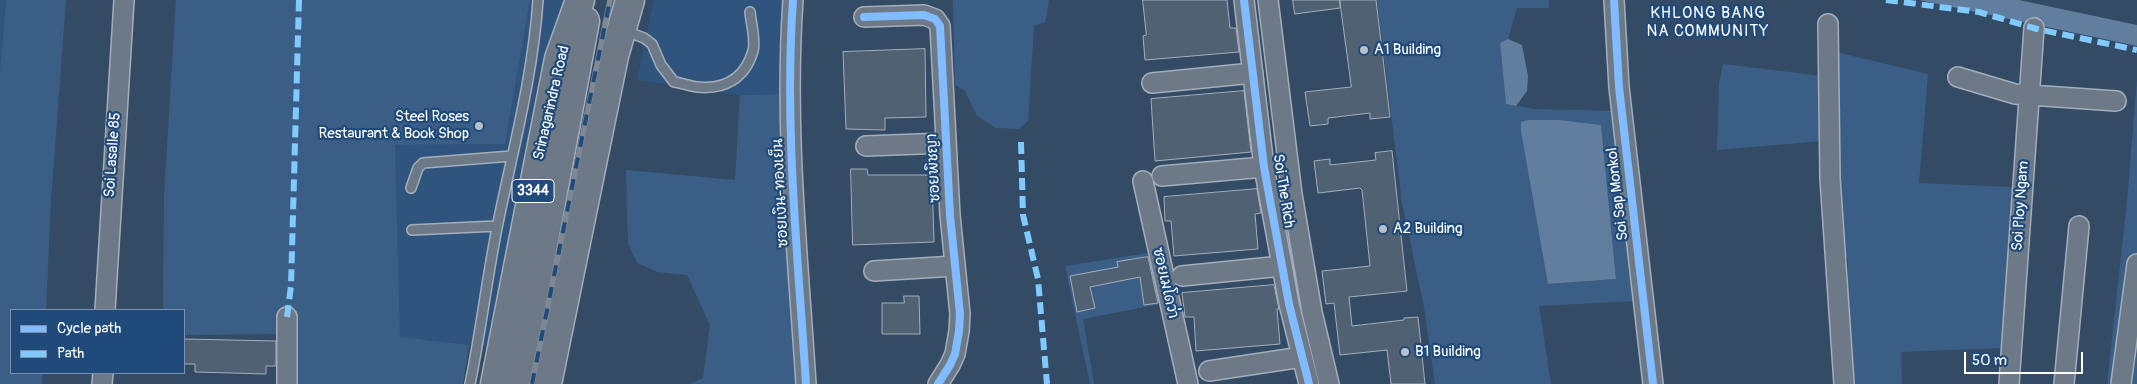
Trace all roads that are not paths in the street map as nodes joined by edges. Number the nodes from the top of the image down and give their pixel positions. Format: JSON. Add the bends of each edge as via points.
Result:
{"nodes":[{"id":1,"x":124,"y":0,"type":"edge"},
{"id":2,"x":538,"y":0,"type":"edge"},
{"id":3,"x":580,"y":0,"type":"edge"},
{"id":4,"x":588,"y":0,"type":"edge"},
{"id":5,"x":630,"y":0,"type":"edge"},
{"id":6,"x":634,"y":0,"type":"edge"},
{"id":7,"x":793,"y":0,"type":"edge"},
{"id":8,"x":1244,"y":0,"type":"edge"},
{"id":9,"x":1268,"y":0,"type":"edge"},
{"id":10,"x":1614,"y":0,"type":"edge"},
{"id":11,"x":750,"y":12,"type":"dead end"},
{"id":12,"x":864,"y":17,"type":"dead end"},
{"id":13,"x":1828,"y":24,"type":"dead end"},
{"id":14,"x":2034,"y":28,"type":"dead end"},
{"id":15,"x":631,"y":33,"type":"junction"},
{"id":16,"x":1253,"y":73,"type":"junction"},
{"id":17,"x":1958,"y":77,"type":"dead end"},
{"id":18,"x":1152,"y":82,"type":"dead end"},
{"id":19,"x":2029,"y":95,"type":"junction"},
{"id":20,"x":2116,"y":102,"type":"dead end"},
{"id":21,"x":946,"y":143,"type":"junction"},
{"id":22,"x":866,"y":146,"type":"dead end"},
{"id":23,"x":512,"y":156,"type":"junction"},
{"id":24,"x":1264,"y":167,"type":"junction"},
{"id":25,"x":1162,"y":176,"type":"dead end"},
{"id":26,"x":1143,"y":181,"type":"dead end"},
{"id":27,"x":411,"y":188,"type":"dead end"},
{"id":28,"x":498,"y":226,"type":"junction"},
{"id":29,"x":2080,"y":226,"type":"dead end"},
{"id":30,"x":412,"y":230,"type":"dead end"},
{"id":31,"x":2137,"y":264,"type":"edge"},
{"id":32,"x":955,"y":266,"type":"junction"},
{"id":33,"x":1282,"y":266,"type":"junction"},
{"id":34,"x":874,"y":271,"type":"dead end"},
{"id":35,"x":1182,"y":276,"type":"dead end"},
{"id":36,"x":105,"y":309,"type":"edge"},
{"id":37,"x":287,"y":316,"type":"dead end"},
{"id":38,"x":1302,"y":357,"type":"junction"},
{"id":39,"x":1209,"y":371,"type":"dead end"},
{"id":40,"x":287,"y":384,"type":"edge"},
{"id":41,"x":470,"y":384,"type":"edge"},
{"id":42,"x":494,"y":384,"type":"edge"},
{"id":43,"x":514,"y":384,"type":"edge"},
{"id":44,"x":547,"y":384,"type":"edge"},
{"id":45,"x":565,"y":384,"type":"edge"},
{"id":46,"x":806,"y":384,"type":"edge"},
{"id":47,"x":938,"y":384,"type":"edge"},
{"id":48,"x":1188,"y":384,"type":"edge"},
{"id":49,"x":1309,"y":384,"type":"edge"},
{"id":50,"x":1329,"y":384,"type":"edge"},
{"id":51,"x":1653,"y":384,"type":"edge"},
{"id":52,"x":1844,"y":384,"type":"edge"},
{"id":53,"x":2009,"y":384,"type":"edge"},
{"id":54,"x":2064,"y":384,"type":"edge"},
{"id":55,"x":2121,"y":384,"type":"edge"}],
"edges":[{"from":1,"to":36,"type":"street","name":"Soi Lasalle 85"},
{"from":2,"to":23,"type":"lane","via":[[536,36]]},
{"from":3,"to":42,"type":"main road","name":"Srinagarindra Road","number":"3344","via":[[559,59]]},
{"from":4,"to":43,"type":"main road","name":"Srinagarindra Road","number":"3344","via":[[584,38]]},
{"from":5,"to":44,"type":"main road","via":[[614,56]]},
{"from":6,"to":15,"type":"main road"},
{"from":7,"to":46,"type":"street","name":"ซอยเงิน-ทองเย็น","via":[[790,96]]},
{"from":8,"to":16,"type":"street","name":"Soi The Rich"},
{"from":9,"to":50,"type":"street","via":[[1292,194],[1312,312]]},
{"from":10,"to":51,"type":"street","name":"Soi Sap Monkol","via":[[1619,87]]},
{"from":11,"to":15,"type":"lane","via":[[754,50],[739,77],[725,84],[697,87],[674,82],[661,66],[652,44]]},
{"from":12,"to":21,"type":"street","name":"ซอยพิชญา","via":[[924,14],[940,26]]},
{"from":13,"to":52,"type":"street","via":[[1830,178]]},
{"from":14,"to":19,"type":"street","name":"Soi Ploy Ngam"},
{"from":15,"to":45,"type":"main road","via":[[627,69]]},
{"from":16,"to":18,"type":"street"},
{"from":16,"to":24,"type":"street","name":"Soi The Rich"},
{"from":17,"to":19,"type":"street"},
{"from":19,"to":20,"type":"street"},
{"from":19,"to":53,"type":"street","name":"Soi Ploy Ngam"},
{"from":21,"to":22,"type":"street"},
{"from":21,"to":32,"type":"street","name":"ซอยพิชญา"},
{"from":23,"to":27,"type":"lane","via":[[424,163],[418,168]]},
{"from":23,"to":28,"type":"lane"},
{"from":24,"to":25,"type":"street"},
{"from":24,"to":33,"type":"street","name":"Soi The Rich"},
{"from":26,"to":48,"type":"street","name":"ซอยเมโดว่า"},
{"from":28,"to":30,"type":"lane"},
{"from":28,"to":41,"type":"lane"},
{"from":29,"to":54,"type":"street"},
{"from":31,"to":55,"type":"street"},
{"from":32,"to":34,"type":"street"},
{"from":32,"to":47,"type":"street","name":"ซอยพิชญา","via":[[960,331],[955,354]]},
{"from":33,"to":35,"type":"street"},
{"from":33,"to":38,"type":"street","name":"Soi The Rich"},
{"from":37,"to":40,"type":"street"},
{"from":38,"to":39,"type":"street"},
{"from":38,"to":49,"type":"street","name":"Soi The Rich"}]}
